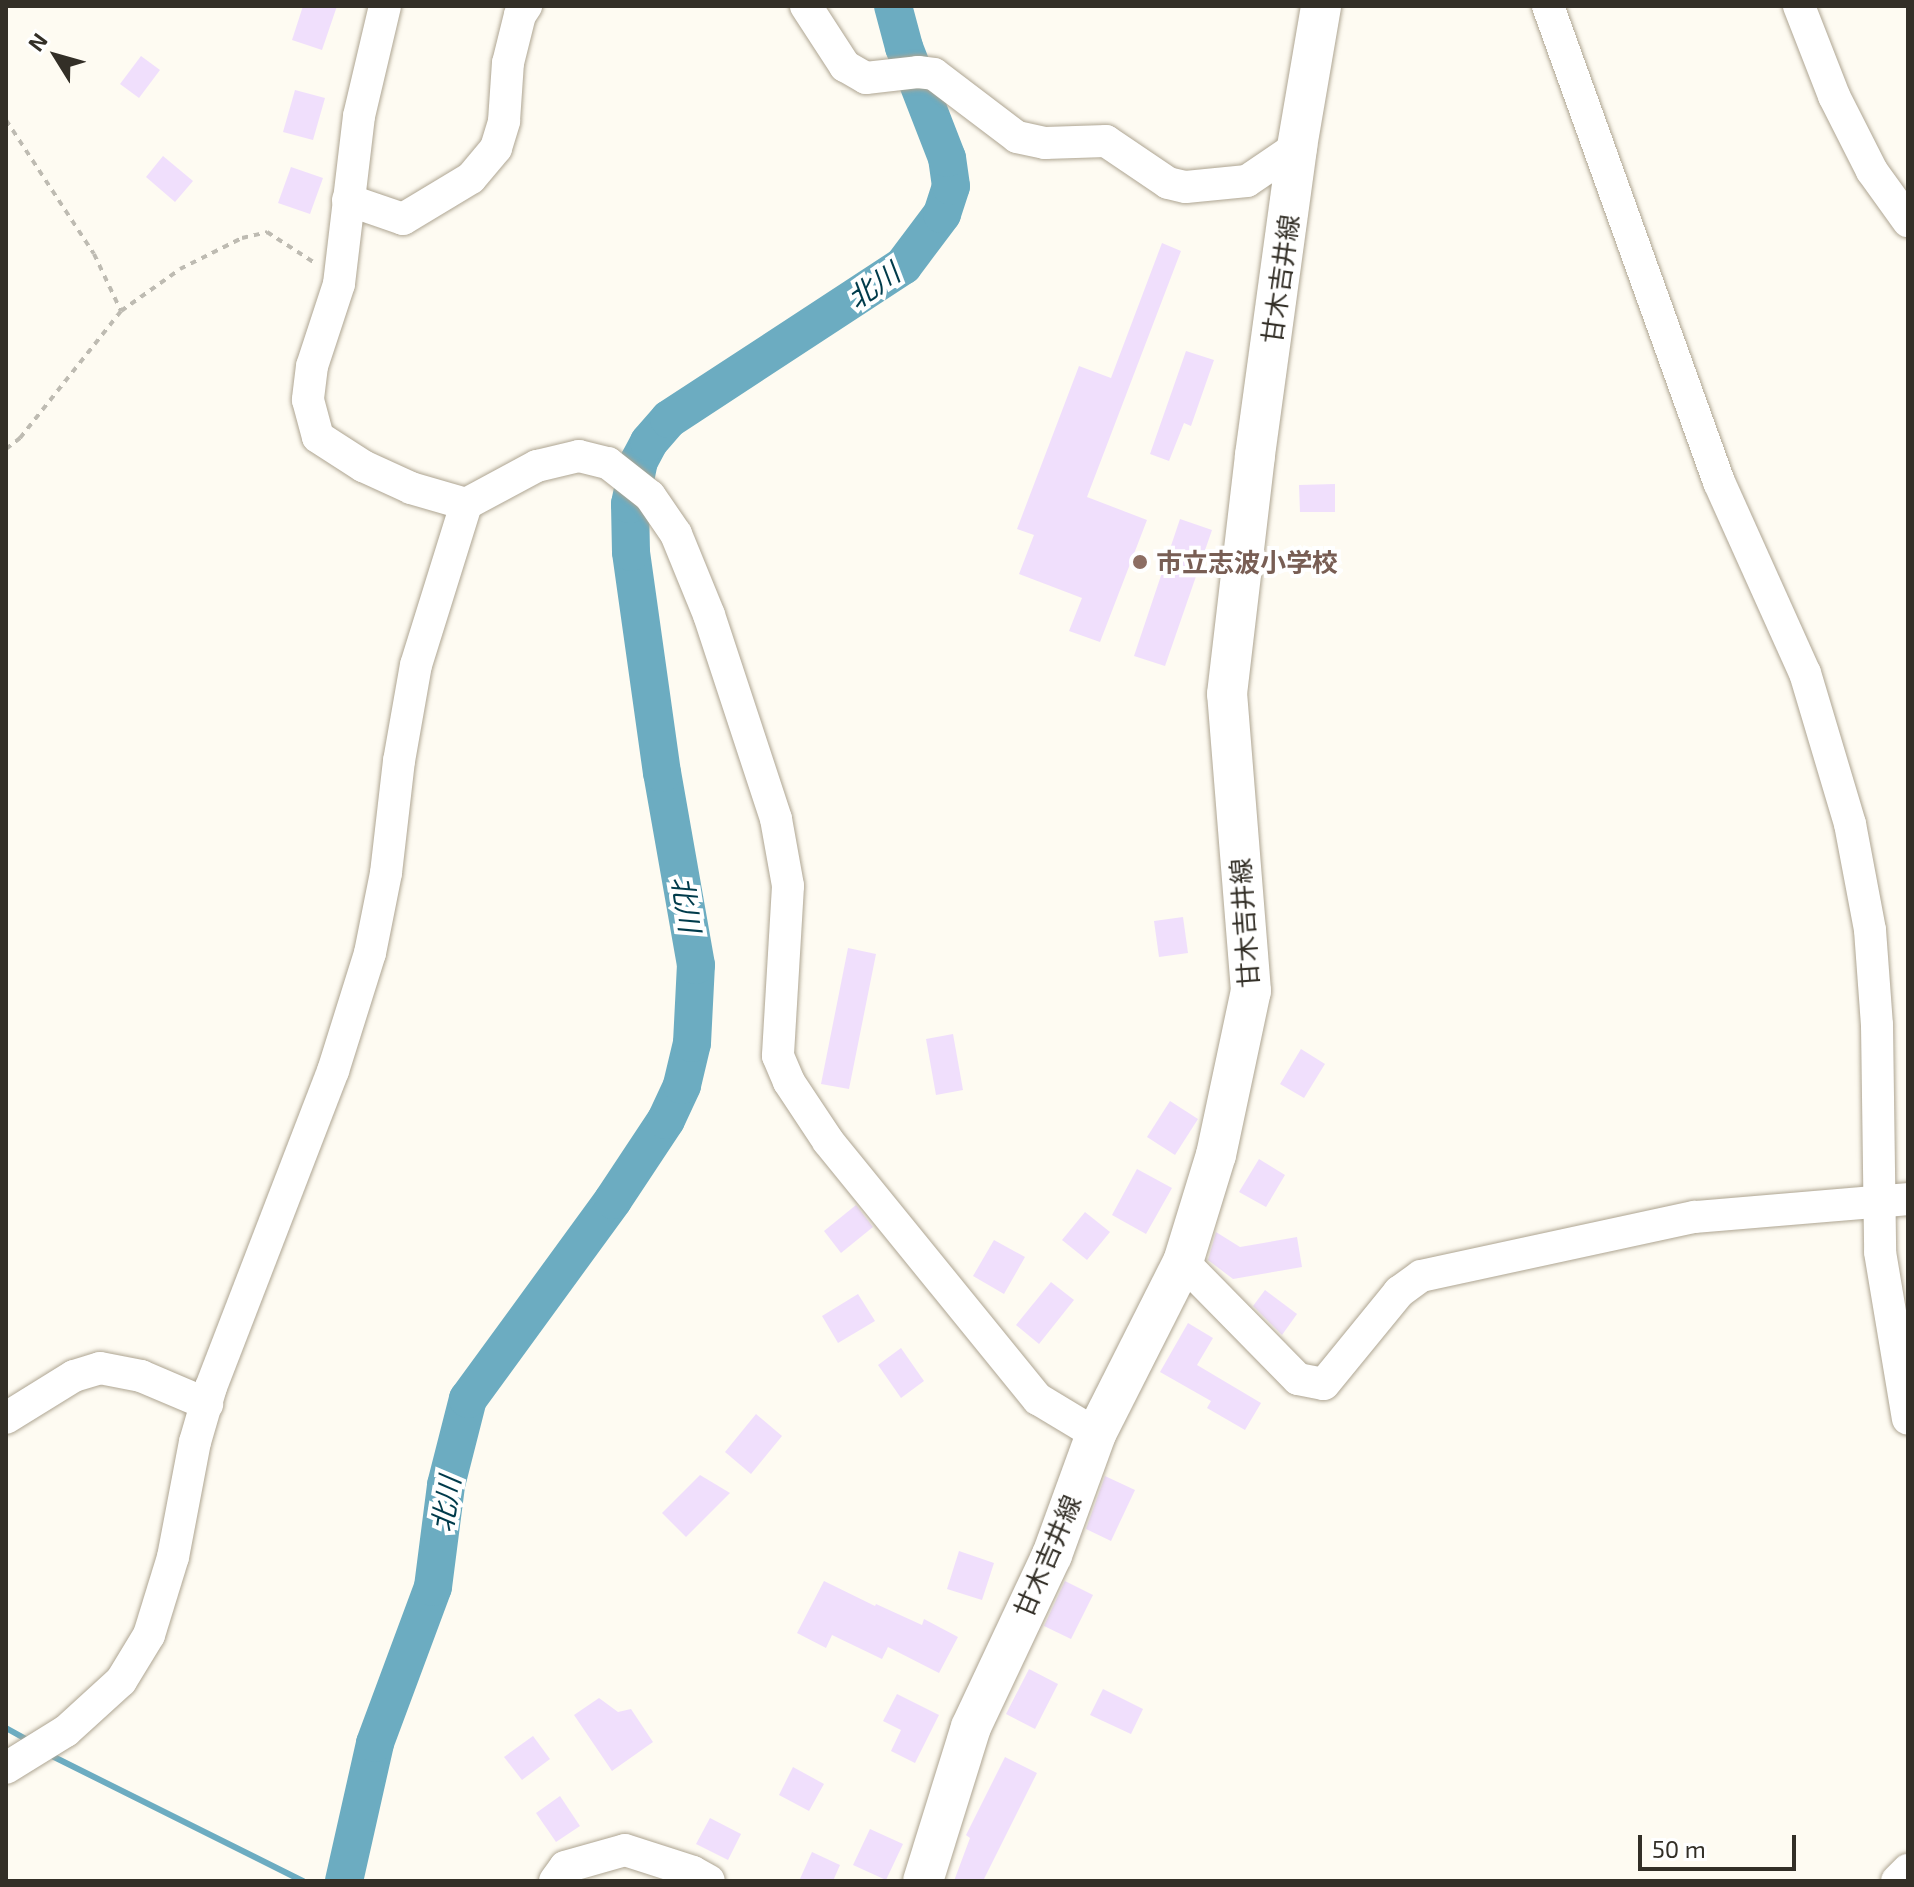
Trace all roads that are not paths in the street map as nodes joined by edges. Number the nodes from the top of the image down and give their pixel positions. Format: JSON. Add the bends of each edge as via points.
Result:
{"nodes":[{"id":1,"x":385,"y":6,"type":"edge"},
{"id":2,"x":526,"y":6,"type":"edge"},
{"id":3,"x":806,"y":6,"type":"edge"},
{"id":4,"x":1321,"y":6,"type":"edge"},
{"id":5,"x":1548,"y":6,"type":"edge"},
{"id":6,"x":1799,"y":6,"type":"edge"},
{"id":7,"x":1297,"y":147,"type":"junction"},
{"id":8,"x":348,"y":200,"type":"junction"},
{"id":9,"x":1908,"y":221,"type":"edge"},
{"id":10,"x":466,"y":504,"type":"junction"},
{"id":11,"x":1893,"y":1199,"type":"edge"},
{"id":12,"x":1183,"y":1262,"type":"junction"},
{"id":13,"x":207,"y":1404,"type":"junction"},
{"id":14,"x":6,"y":1418,"type":"edge"},
{"id":15,"x":1908,"y":1419,"type":"edge"},
{"id":16,"x":1096,"y":1434,"type":"junction"},
{"id":17,"x":6,"y":1768,"type":"edge"},
{"id":18,"x":1908,"y":1870,"type":"edge"},
{"id":19,"x":555,"y":1881,"type":"edge"},
{"id":20,"x":709,"y":1881,"type":"edge"},
{"id":21,"x":923,"y":1881,"type":"edge"},
{"id":22,"x":1897,"y":1881,"type":"edge"}],
"edges":[{"from":1,"to":8,"type":"street","via":[[359,116]]},
{"from":2,"to":8,"type":"street","via":[[508,63],[504,121],[496,148],[471,178],[403,219]]},
{"from":3,"to":7,"type":"street","via":[[845,66],[866,78],[934,74],[1017,137],[1045,143],[1106,141],[1168,183],[1186,187],[1247,181]]},
{"from":4,"to":7,"type":"main road","name":"甘木吉井線"},
{"from":5,"to":11,"type":"street","via":[[1719,482],[1824,727],[1870,930]]},
{"from":6,"to":9,"type":"street","via":[[1834,96],[1872,171]]},
{"from":7,"to":12,"type":"main road","name":"甘木吉井線","via":[[1227,694],[1251,991],[1216,1155]]},
{"from":8,"to":10,"type":"street","via":[[339,284],[312,366],[308,400],[318,437],[411,488]]},
{"from":10,"to":13,"type":"street","via":[[416,665],[370,953],[333,1071]]},
{"from":10,"to":16,"type":"street","via":[[537,466],[579,456],[608,463],[650,496],[676,534],[709,615],[776,819],[788,886],[778,1056],[789,1082],[828,1141],[1038,1399]]},
{"from":11,"to":12,"type":"street","via":[[1695,1217],[1421,1276],[1399,1292],[1324,1384],[1298,1379]]},
{"from":11,"to":15,"type":"street","via":[[1880,1252]]},
{"from":12,"to":16,"type":"main road","name":"甘木吉井線"},
{"from":13,"to":14,"type":"street","via":[[141,1376],[100,1368],[74,1376]]},
{"from":13,"to":17,"type":"street","via":[[173,1557],[149,1635],[121,1681],[66,1731]]},
{"from":16,"to":21,"type":"main road","name":"甘木吉井線","via":[[1052,1555],[971,1727]]},
{"from":18,"to":22,"type":"street"},
{"from":19,"to":20,"type":"street","via":[[565,1867],[625,1850]]}]}
